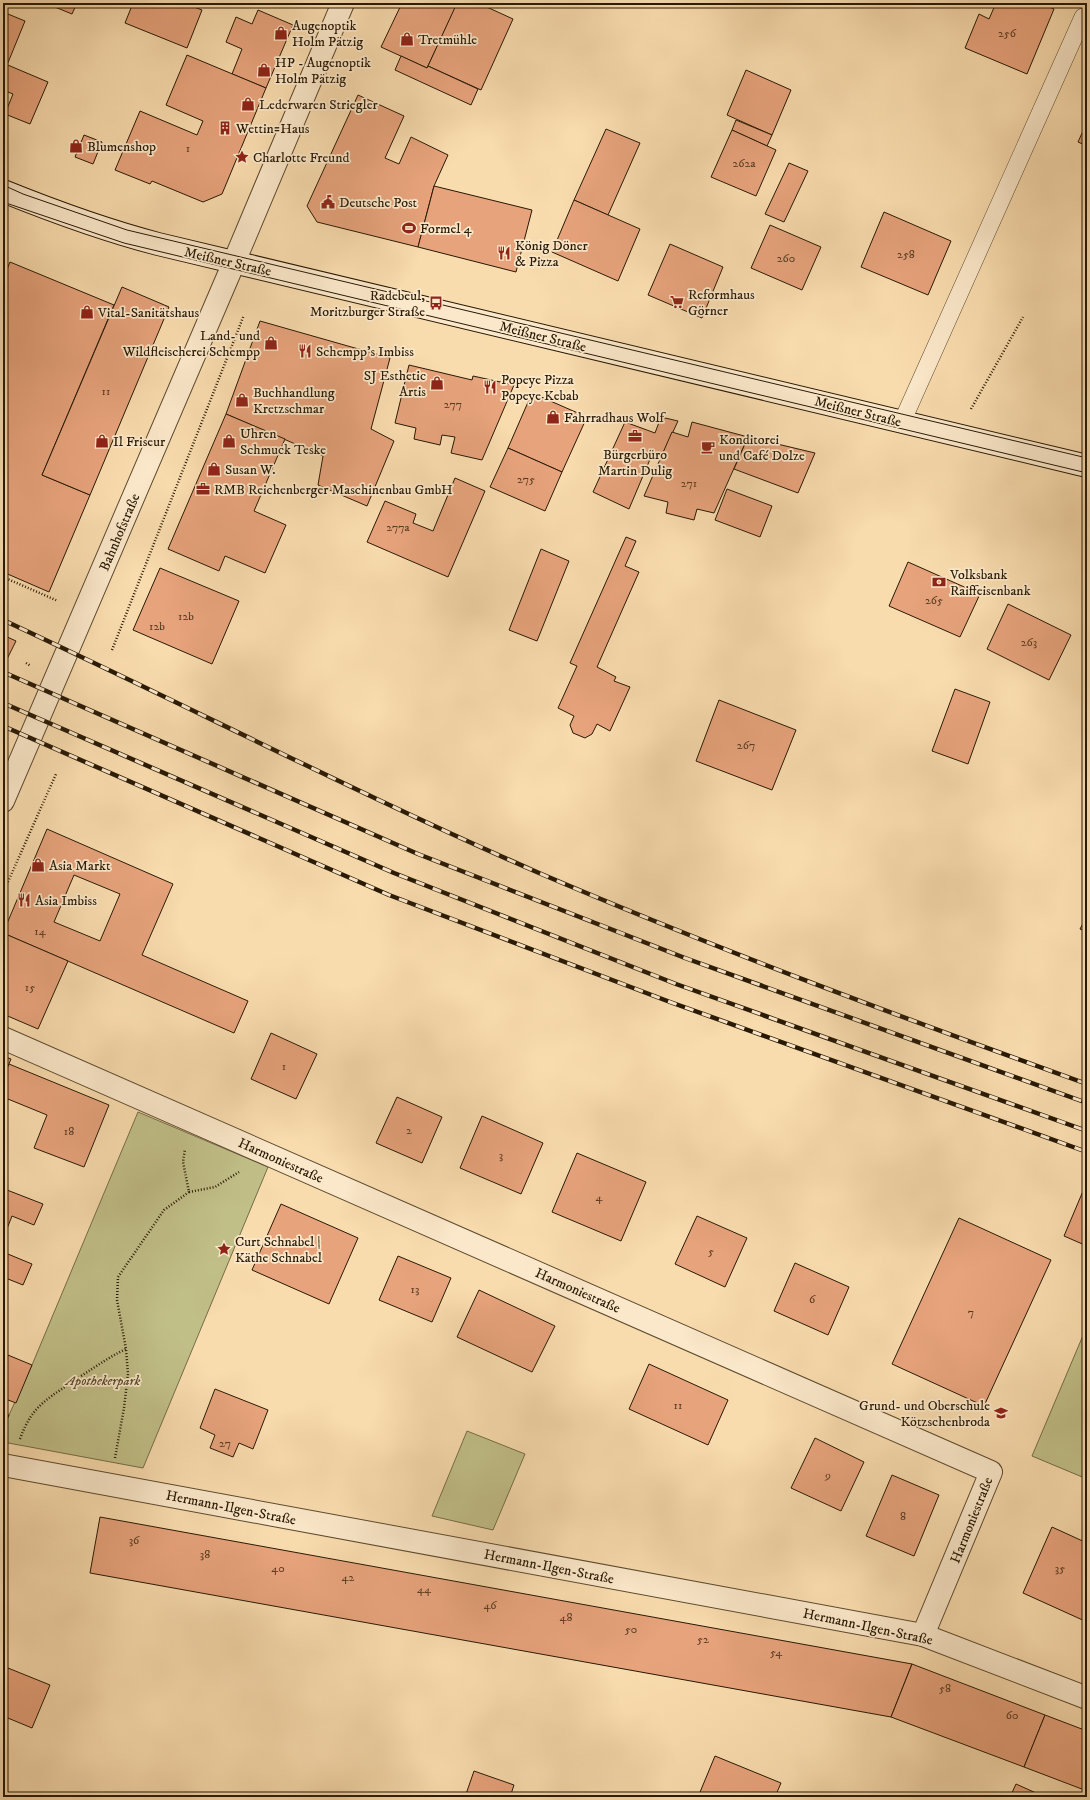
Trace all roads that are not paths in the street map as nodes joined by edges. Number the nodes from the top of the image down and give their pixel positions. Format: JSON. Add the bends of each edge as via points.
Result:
{"nodes":[{"id":1,"x":343,"y":3,"type":"edge"},
{"id":2,"x":1083,"y":17,"type":"dead end"},
{"id":3,"x":3,"y":192,"type":"edge"},
{"id":4,"x":234,"y":262,"type":"junction"},
{"id":5,"x":902,"y":422,"type":"junction"},
{"id":6,"x":1087,"y":466,"type":"edge"},
{"id":7,"x":3,"y":801,"type":"edge"},
{"id":8,"x":3,"y":1038,"type":"edge"},
{"id":9,"x":7,"y":1466,"type":"edge"},
{"id":10,"x":923,"y":1635,"type":"junction"},
{"id":11,"x":1087,"y":1698,"type":"edge"}],
"edges":[{"from":1,"to":4,"type":"street","name":"Bahnhofstraße"},
{"from":2,"to":5,"type":"lane"},
{"from":3,"to":4,"type":"street","name":"Meißner Straße","via":[[114,233]]},
{"from":4,"to":5,"type":"street","name":"Meißner Straße"},
{"from":4,"to":7,"type":"street","name":"Bahnhofstraße"},
{"from":5,"to":6,"type":"street","name":"Meißner Straße"},
{"from":8,"to":10,"type":"street","name":"Harmoniestraße","via":[[991,1472]]},
{"from":9,"to":10,"type":"street","name":"Hermann-Ilgen-Straße"},
{"from":10,"to":11,"type":"street","name":"Hermann-Ilgen-Straße"}]}
